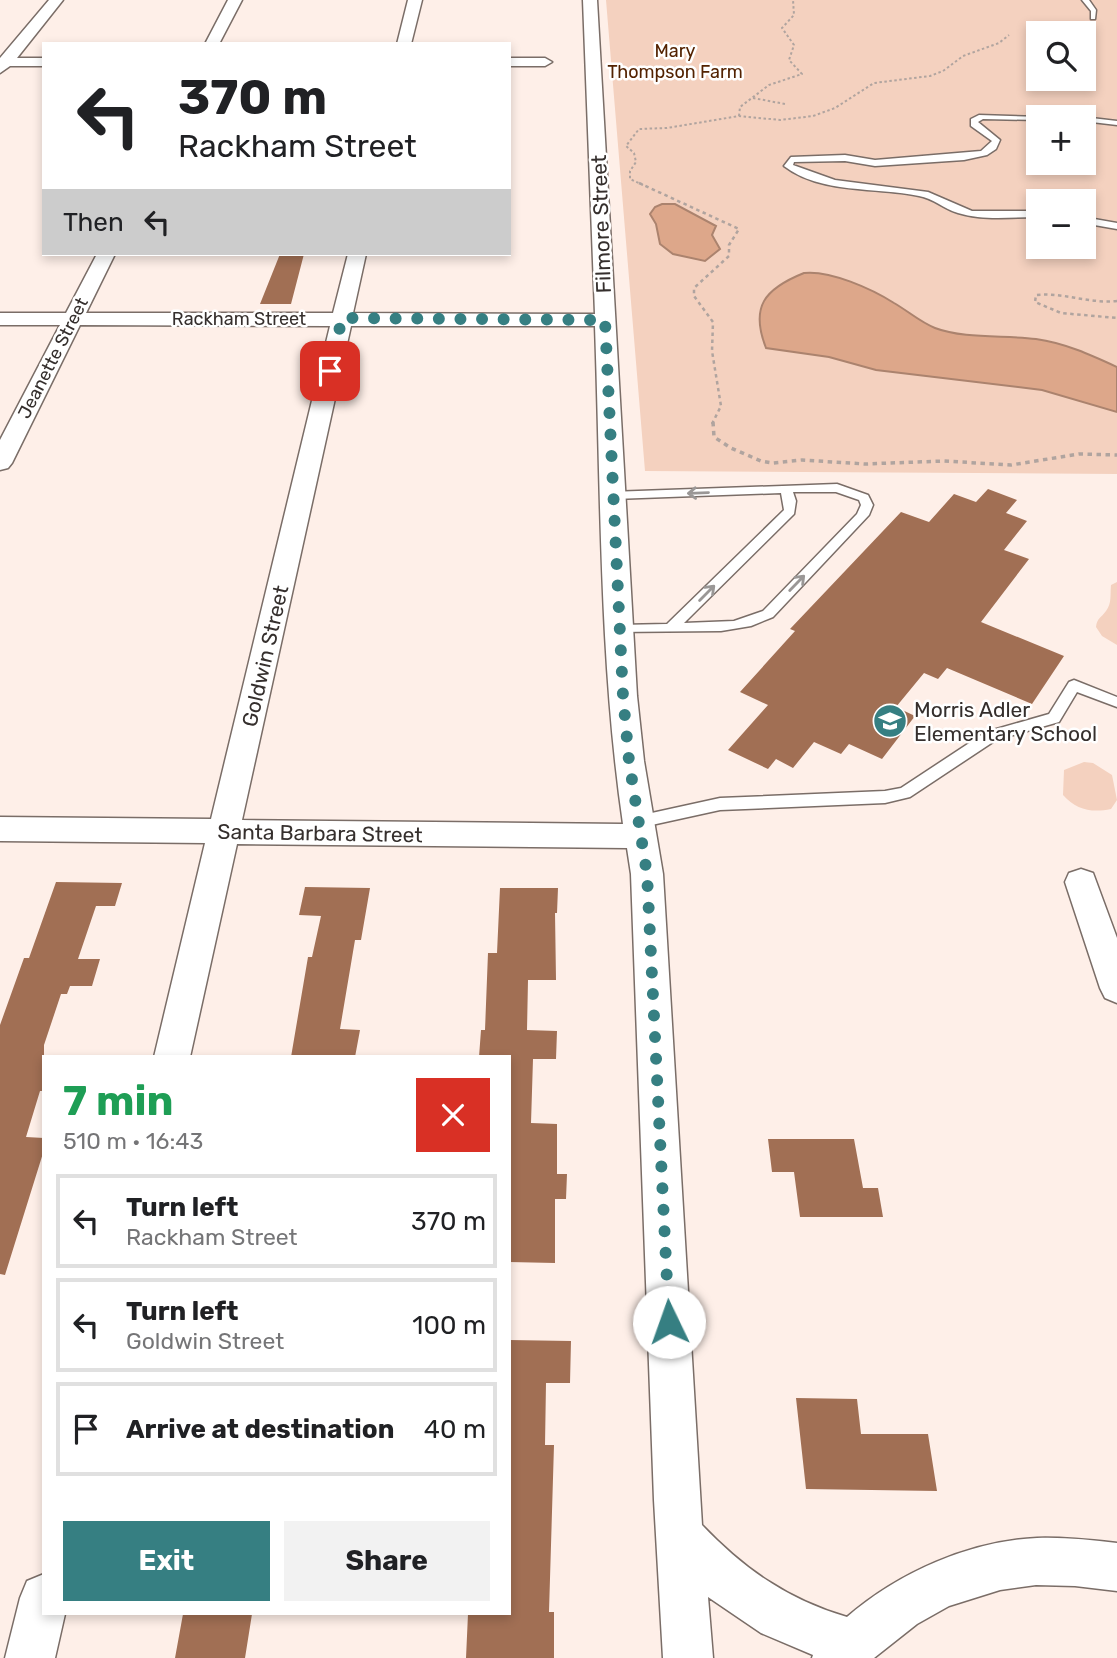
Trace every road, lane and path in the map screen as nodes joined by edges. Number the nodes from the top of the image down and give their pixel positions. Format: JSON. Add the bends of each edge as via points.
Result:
{"nodes":[{"id":1,"x":55,"y":0,"type":"edge"},
{"id":2,"x":235,"y":0,"type":"edge"},
{"id":3,"x":415,"y":0,"type":"edge"},
{"id":4,"x":590,"y":0,"type":"edge"},
{"id":5,"x":793,"y":0,"type":"edge"},
{"id":6,"x":1085,"y":0,"type":"edge"},
{"id":7,"x":1093,"y":18,"type":"dead end"},
{"id":8,"x":1009,"y":35,"type":"dead end"},
{"id":9,"x":213,"y":42,"type":"edge"},
{"id":10,"x":404,"y":42,"type":"edge"},
{"id":11,"x":42,"y":62,"type":"edge"},
{"id":12,"x":511,"y":62,"type":"edge"},
{"id":13,"x":545,"y":62,"type":"dead end"},
{"id":14,"x":2,"y":64,"type":"edge"},
{"id":15,"x":753,"y":98,"type":"junction"},
{"id":16,"x":785,"y":104,"type":"dead end"},
{"id":17,"x":739,"y":116,"type":"junction"},
{"id":18,"x":1026,"y":118,"type":"edge"},
{"id":19,"x":1096,"y":120,"type":"edge"},
{"id":20,"x":1117,"y":122,"type":"edge"},
{"id":21,"x":1026,"y":214,"type":"edge"},
{"id":22,"x":1096,"y":222,"type":"edge"},
{"id":23,"x":1117,"y":226,"type":"edge"},
{"id":24,"x":105,"y":256,"type":"edge"},
{"id":25,"x":357,"y":256,"type":"edge"},
{"id":26,"x":1117,"y":301,"type":"edge"},
{"id":27,"x":342,"y":318,"type":"junction"},
{"id":28,"x":1117,"y":318,"type":"edge"},
{"id":29,"x":0,"y":319,"type":"edge"},
{"id":30,"x":73,"y":319,"type":"junction"},
{"id":31,"x":605,"y":320,"type":"junction"},
{"id":32,"x":1117,"y":456,"type":"edge"},
{"id":33,"x":0,"y":463,"type":"edge"},
{"id":34,"x":786,"y":489,"type":"junction"},
{"id":35,"x":614,"y":495,"type":"junction"},
{"id":36,"x":671,"y":628,"type":"junction"},
{"id":37,"x":619,"y":629,"type":"junction"},
{"id":38,"x":1117,"y":702,"type":"edge"},
{"id":39,"x":639,"y":829,"type":"junction"},
{"id":40,"x":0,"y":830,"type":"edge"},
{"id":41,"x":226,"y":832,"type":"junction"},
{"id":42,"x":1081,"y":882,"type":"dead end"},
{"id":43,"x":1117,"y":988,"type":"edge"},
{"id":44,"x":172,"y":1055,"type":"edge"},
{"id":45,"x":680,"y":1536,"type":"junction"},
{"id":46,"x":1117,"y":1567,"type":"edge"},
{"id":47,"x":42,"y":1607,"type":"edge"},
{"id":48,"x":844,"y":1651,"type":"edge"},
{"id":49,"x":30,"y":1658,"type":"edge"},
{"id":50,"x":688,"y":1658,"type":"edge"}],
"edges":[{"from":1,"to":14,"type":"street"},
{"from":2,"to":9,"type":"street"},
{"from":3,"to":10,"type":"street"},
{"from":4,"to":31,"type":"street","name":"Filmore Street"},
{"from":5,"to":15,"type":"path","via":[[794,15],[782,28],[794,45],[789,60],[802,74],[769,85]]},
{"from":6,"to":7,"type":"lane","via":[[1094,11]]},
{"from":8,"to":17,"type":"path","via":[[930,76],[863,87],[824,112],[780,120]]},
{"from":11,"to":14,"type":"street"},
{"from":12,"to":13,"type":"street"},
{"from":15,"to":16,"type":"path"},
{"from":15,"to":17,"type":"path","via":[[740,107]]},
{"from":17,"to":32,"type":"path","via":[[639,129],[626,146],[636,162],[630,179],[739,229],[729,245],[729,256],[694,288],[694,296],[713,322],[712,351],[721,406],[712,424],[714,437],[773,463],[944,461],[996,465],[1079,454]]},
{"from":18,"to":21,"type":"lane","via":[[974,121],[975,127],[996,140],[984,153],[875,163],[802,158],[791,160],[788,166],[849,185],[924,194],[965,213]]},
{"from":19,"to":20,"type":"lane"},
{"from":22,"to":23,"type":"lane"},
{"from":24,"to":30,"type":"street","name":"Jeanette Street"},
{"from":25,"to":27,"type":"street","name":"Goldwin Street"},
{"from":26,"to":28,"type":"path","via":[[1047,293],[1036,295],[1034,302],[1051,311]]},
{"from":27,"to":30,"type":"street","name":"Rackham Street"},
{"from":27,"to":31,"type":"street","name":"Rackham Street"},
{"from":27,"to":41,"type":"street","name":"Goldwin Street"},
{"from":29,"to":30,"type":"street","name":"Rackham Street"},
{"from":30,"to":33,"type":"street","name":"Jeanette Street"},
{"from":31,"to":35,"type":"street","name":"Filmore Street"},
{"from":34,"to":35,"type":"lane","one_way":true},
{"from":36,"to":34,"type":"lane","one_way":true,"via":[[790,511]]},
{"from":36,"to":34,"type":"lane","one_way":true,"via":[[759,620],[863,515],[867,505],[864,498],[837,488]]},
{"from":35,"to":37,"type":"street","name":"Filmore Street"},
{"from":36,"to":37,"type":"lane"},
{"from":37,"to":39,"type":"street","name":"Filmore Street"},
{"from":38,"to":39,"type":"lane","via":[[1074,685],[1054,718],[992,736],[905,793],[720,804]]},
{"from":39,"to":41,"type":"street","name":"Santa Barbara Street"},
{"from":39,"to":45,"type":"street","name":"Filmore Street","via":[[647,874]]},
{"from":40,"to":41,"type":"street","name":"Santa Barbara Street"},
{"from":41,"to":44,"type":"street","name":"Goldwin Street"},
{"from":42,"to":43,"type":"street"},
{"from":45,"to":48,"type":"street","via":[[714,1574],[763,1609]]},
{"from":45,"to":50,"type":"street","name":"Filmore Street"},
{"from":46,"to":48,"type":"street","via":[[1044,1559],[989,1566],[922,1592],[871,1626]]},
{"from":47,"to":49,"type":"street"}]}
